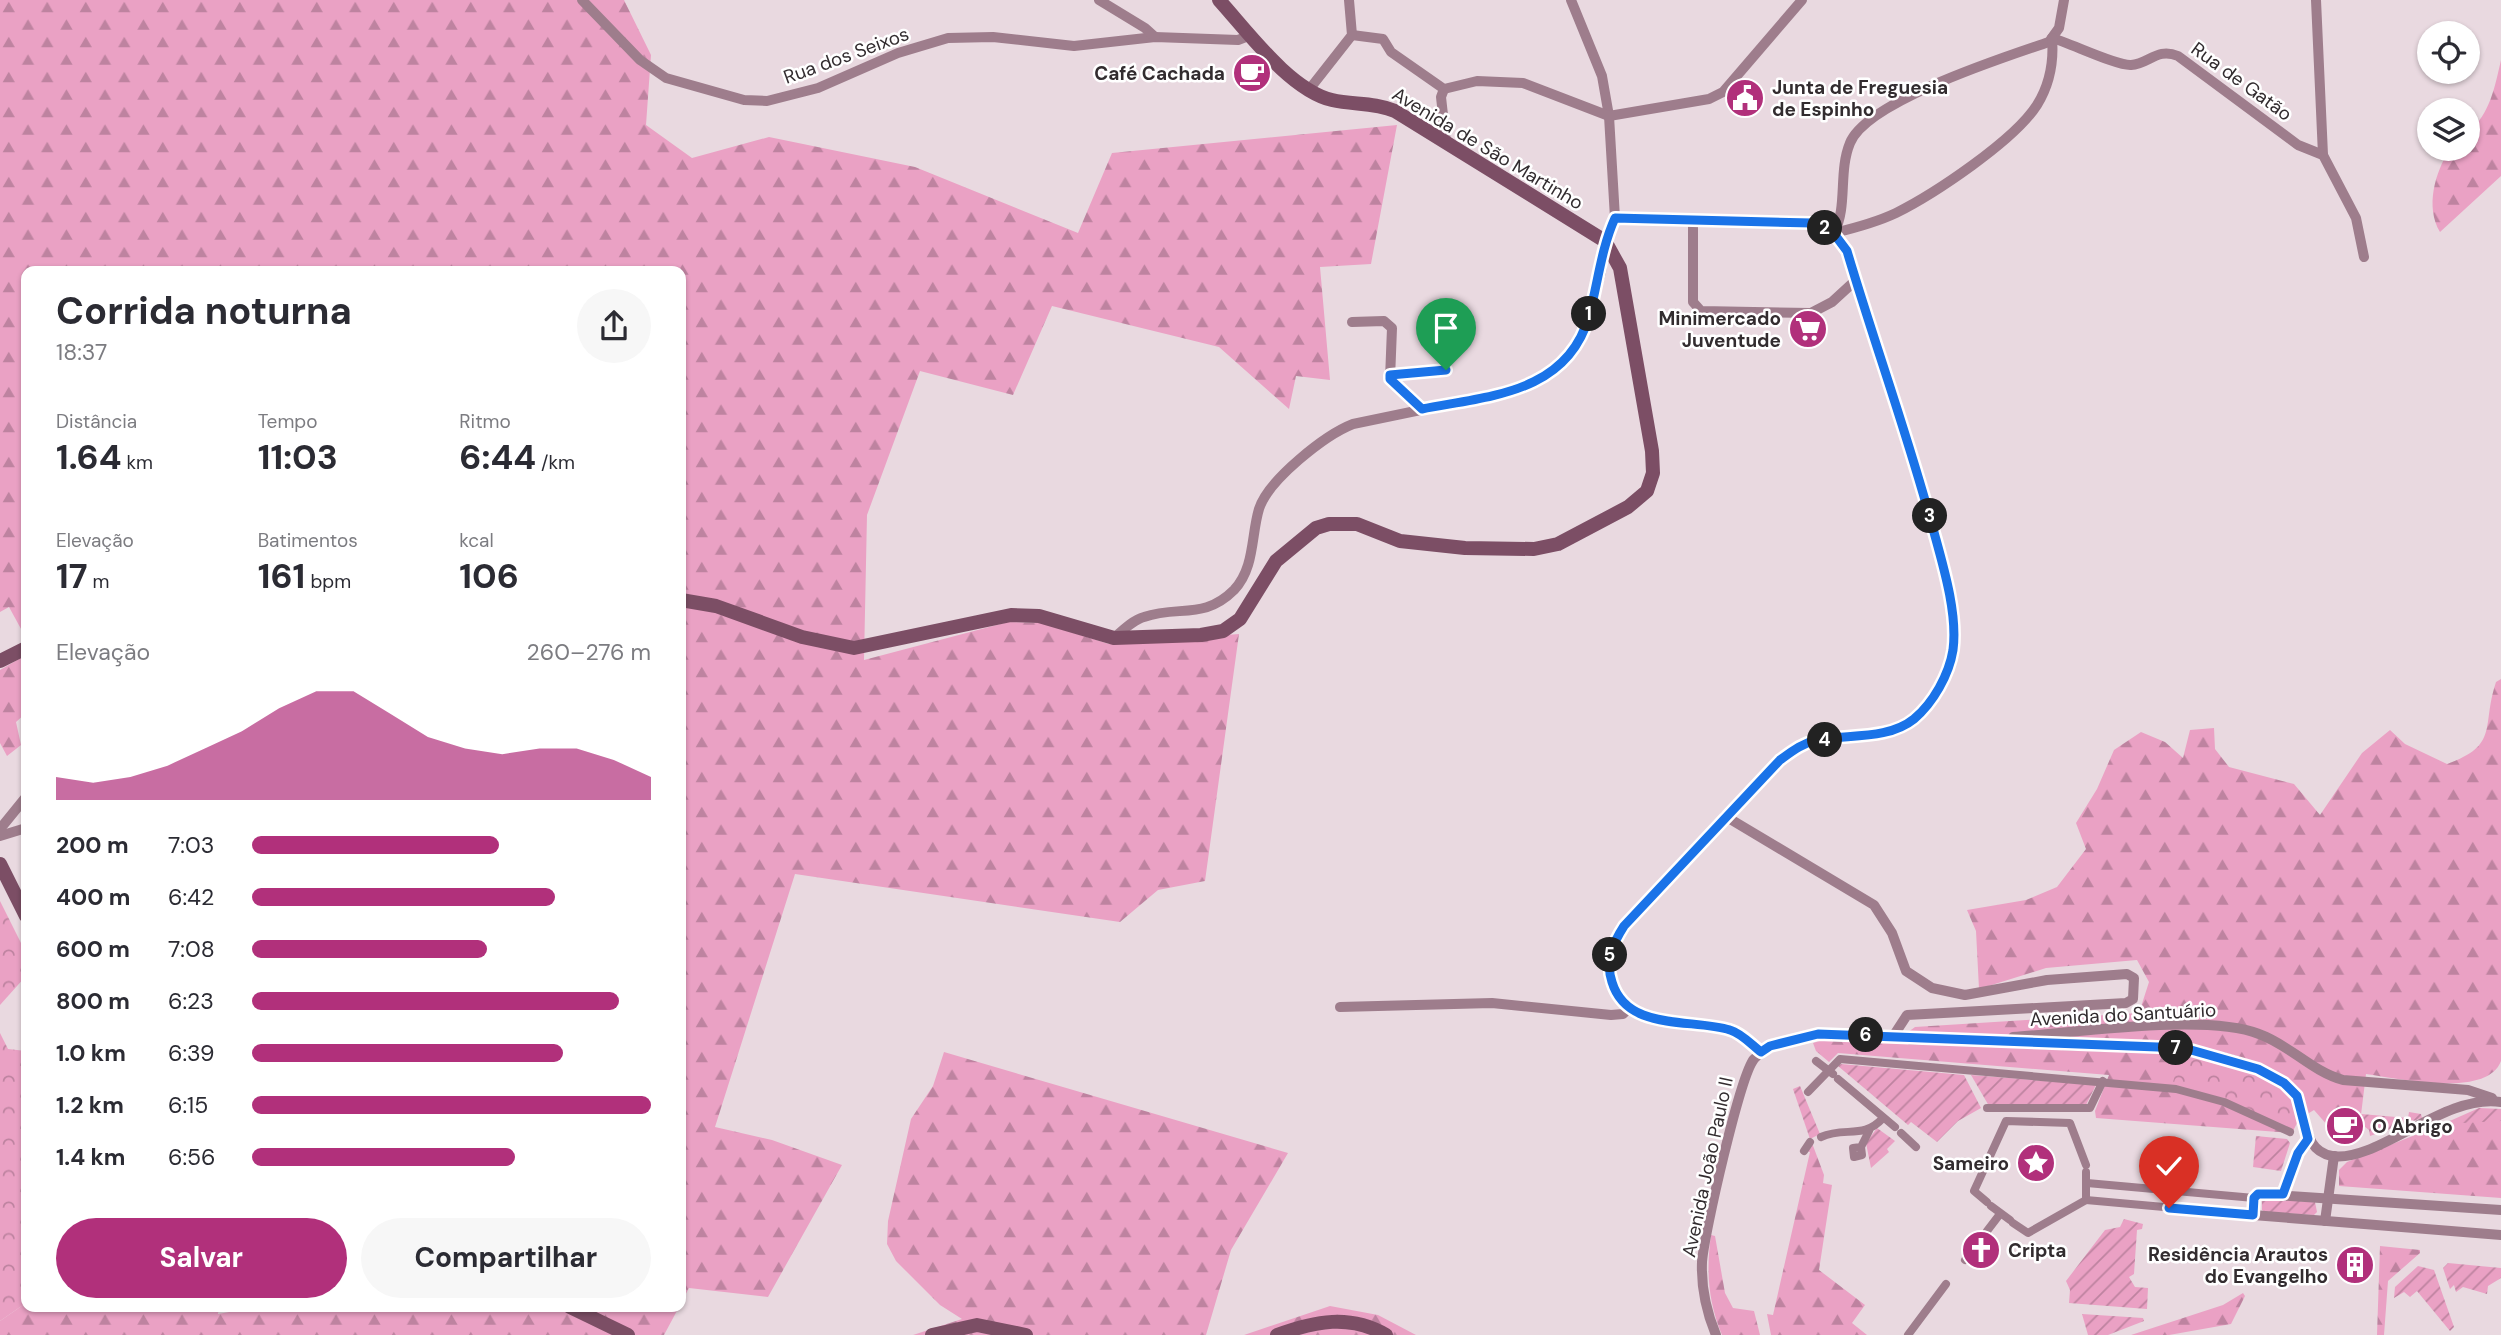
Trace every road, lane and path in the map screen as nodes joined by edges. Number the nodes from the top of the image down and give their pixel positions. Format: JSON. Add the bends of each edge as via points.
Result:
{"nodes":[{"id":1,"x":582,"y":0,"type":"edge"},
{"id":2,"x":1098,"y":0,"type":"edge"},
{"id":3,"x":1219,"y":0,"type":"edge"},
{"id":4,"x":1349,"y":0,"type":"edge"},
{"id":5,"x":1571,"y":0,"type":"edge"},
{"id":6,"x":1802,"y":0,"type":"edge"},
{"id":7,"x":2064,"y":0,"type":"edge"},
{"id":8,"x":2316,"y":0,"type":"edge"},
{"id":9,"x":1352,"y":34,"type":"junction"},
{"id":10,"x":1251,"y":35,"type":"junction"},
{"id":11,"x":1154,"y":37,"type":"junction"},
{"id":12,"x":2052,"y":38,"type":"junction"},
{"id":13,"x":1444,"y":89,"type":"junction"},
{"id":14,"x":1308,"y":91,"type":"junction"},
{"id":15,"x":1609,"y":116,"type":"junction"},
{"id":16,"x":1446,"y":142,"type":"junction"},
{"id":17,"x":2323,"y":155,"type":"junction"},
{"id":18,"x":1615,"y":218,"type":"junction"},
{"id":19,"x":1693,"y":219,"type":"junction"},
{"id":20,"x":1834,"y":233,"type":"junction"},
{"id":21,"x":1605,"y":241,"type":"junction"},
{"id":22,"x":2364,"y":257,"type":"dead end"},
{"id":23,"x":1856,"y":280,"type":"junction"},
{"id":24,"x":1352,"y":322,"type":"dead end"},
{"id":25,"x":1446,"y":370,"type":"dead end"},
{"id":26,"x":1390,"y":375,"type":"junction"},
{"id":27,"x":1422,"y":409,"type":"junction"},
{"id":28,"x":686,"y":601,"type":"edge"},
{"id":29,"x":1114,"y":638,"type":"junction"},
{"id":30,"x":21,"y":650,"type":"edge"},
{"id":31,"x":0,"y":661,"type":"edge"},
{"id":32,"x":21,"y":803,"type":"edge"},
{"id":33,"x":1725,"y":816,"type":"junction"},
{"id":34,"x":0,"y":829,"type":"edge"},
{"id":35,"x":21,"y":830,"type":"edge"},
{"id":36,"x":0,"y":836,"type":"edge"},
{"id":37,"x":0,"y":864,"type":"edge"},
{"id":38,"x":21,"y":906,"type":"edge"},
{"id":39,"x":1340,"y":1007,"type":"dead end"},
{"id":40,"x":1630,"y":1007,"type":"junction"},
{"id":41,"x":1894,"y":1035,"type":"junction"},
{"id":42,"x":1983,"y":1042,"type":"junction"},
{"id":43,"x":1761,"y":1052,"type":"junction"},
{"id":44,"x":1816,"y":1060,"type":"dead end"},
{"id":45,"x":1834,"y":1075,"type":"junction"},
{"id":46,"x":2103,"y":1081,"type":"junction"},
{"id":47,"x":1808,"y":1092,"type":"dead end"},
{"id":48,"x":2501,"y":1101,"type":"edge"},
{"id":49,"x":1987,"y":1108,"type":"dead end"},
{"id":50,"x":1883,"y":1118,"type":"junction"},
{"id":51,"x":1868,"y":1131,"type":"junction"},
{"id":52,"x":2290,"y":1132,"type":"dead end"},
{"id":53,"x":1821,"y":1137,"type":"dead end"},
{"id":54,"x":2308,"y":1139,"type":"junction"},
{"id":55,"x":1810,"y":1142,"type":"dead end"},
{"id":56,"x":1861,"y":1147,"type":"dead end"},
{"id":57,"x":1916,"y":1147,"type":"dead end"},
{"id":58,"x":1804,"y":1151,"type":"dead end"},
{"id":59,"x":2334,"y":1156,"type":"junction"},
{"id":60,"x":2087,"y":1183,"type":"junction"},
{"id":61,"x":2283,"y":1194,"type":"junction"},
{"id":62,"x":2328,"y":1197,"type":"junction"},
{"id":63,"x":2254,"y":1198,"type":"junction"},
{"id":64,"x":2086,"y":1200,"type":"junction"},
{"id":65,"x":2438,"y":1206,"type":"junction"},
{"id":66,"x":2501,"y":1210,"type":"edge"},
{"id":67,"x":2000,"y":1214,"type":"junction"},
{"id":68,"x":2253,"y":1215,"type":"junction"},
{"id":69,"x":2325,"y":1221,"type":"junction"},
{"id":70,"x":2436,"y":1230,"type":"junction"},
{"id":71,"x":2501,"y":1235,"type":"edge"},
{"id":72,"x":1971,"y":1251,"type":"dead end"},
{"id":73,"x":1946,"y":1284,"type":"dead end"},
{"id":74,"x":580,"y":1312,"type":"edge"},
{"id":75,"x":628,"y":1335,"type":"edge"},
{"id":76,"x":932,"y":1335,"type":"edge"},
{"id":77,"x":1026,"y":1335,"type":"edge"},
{"id":78,"x":1277,"y":1335,"type":"edge"},
{"id":79,"x":1386,"y":1335,"type":"edge"},
{"id":80,"x":1716,"y":1335,"type":"edge"},
{"id":81,"x":1908,"y":1335,"type":"edge"}],
"edges":[{"from":1,"to":11,"type":"street","name":"Rua dos Seixos","via":[[640,61],[666,78],[744,100],[767,101],[818,88],[898,53],[948,38],[993,37],[1074,46]]},
{"from":2,"to":11,"type":"street"},
{"from":3,"to":10,"type":"main road","name":"Avenida de São Martinho"},
{"from":4,"to":9,"type":"street"},
{"from":5,"to":15,"type":"street","via":[[1602,76]]},
{"from":6,"to":15,"type":"street","via":[[1723,92],[1709,99]]},
{"from":7,"to":12,"type":"street"},
{"from":8,"to":17,"type":"street"},
{"from":9,"to":13,"type":"street","via":[[1383,39],[1391,51]]},
{"from":9,"to":14,"type":"street"},
{"from":10,"to":11,"type":"street","name":"Rua dos Seixos","via":[[1238,40]]},
{"from":10,"to":14,"type":"main road","name":"Avenida de São Martinho"},
{"from":12,"to":17,"type":"street","name":"Rua de Gatão","via":[[2119,64],[2133,65],[2160,52],[2178,56],[2298,145]]},
{"from":12,"to":20,"type":"street","via":[[2050,77],[2037,106],[2011,133],[1918,201],[1894,214]]},
{"from":12,"to":20,"type":"street","via":[[1910,96],[1860,128],[1850,143],[1840,222]]},
{"from":13,"to":15,"type":"street","via":[[1477,80],[1523,83]]},
{"from":13,"to":16,"type":"street"},
{"from":14,"to":16,"type":"main road","name":"Avenida de São Martinho","via":[[1333,100],[1380,105]]},
{"from":15,"to":18,"type":"street"},
{"from":16,"to":21,"type":"main road","name":"Avenida de São Martinho"},
{"from":17,"to":22,"type":"street","via":[[2356,218]]},
{"from":18,"to":19,"type":"street"},
{"from":18,"to":21,"type":"street"},
{"from":19,"to":20,"type":"street","via":[[1812,223]]},
{"from":19,"to":23,"type":"street","via":[[1693,302],[1701,312],[1811,313],[1832,302]]},
{"from":20,"to":23,"type":"street","via":[[1847,251]]},
{"from":21,"to":27,"type":"street","via":[[1588,320],[1574,349],[1532,385]]},
{"from":21,"to":29,"type":"main road","via":[[1620,268],[1652,451],[1653,473],[1647,491],[1628,507],[1558,544],[1534,549],[1400,541],[1357,524],[1328,524],[1303,536],[1283,554],[1240,619],[1223,631]]},
{"from":23,"to":33,"type":"street","via":[[1950,589],[1953,649],[1945,677],[1924,710],[1911,721],[1893,730],[1801,746],[1780,760]]},
{"from":24,"to":26,"type":"street","via":[[1384,321],[1392,328]]},
{"from":25,"to":26,"type":"street"},
{"from":26,"to":27,"type":"street"},
{"from":27,"to":29,"type":"street","via":[[1336,430],[1263,498],[1237,587],[1212,607],[1143,617]]},
{"from":28,"to":29,"type":"main road","via":[[854,648],[1011,615],[1039,616]]},
{"from":30,"to":31,"type":"main road"},
{"from":32,"to":34,"type":"street"},
{"from":33,"to":40,"type":"street","via":[[1615,941],[1610,976]]},
{"from":33,"to":41,"type":"street","via":[[1874,905],[1892,933],[1906,971],[1932,988],[1965,995],[2047,980],[2127,974],[2136,984],[2133,999],[2126,1003],[1906,1015]]},
{"from":35,"to":36,"type":"street"},
{"from":37,"to":38,"type":"main road"},
{"from":39,"to":40,"type":"street","via":[[1492,1003],[1611,1015],[1623,1014]]},
{"from":40,"to":43,"type":"street","via":[[1654,1019],[1732,1030]]},
{"from":41,"to":42,"type":"street","name":"Avenida do Santuário"},
{"from":41,"to":43,"type":"street","name":"Avenida do Santuário","via":[[1818,1034]]},
{"from":42,"to":48,"type":"street","name":"Avenida do Santuário","via":[[2135,1028],[2235,1027],[2287,1048],[2323,1075],[2468,1090]]},
{"from":42,"to":54,"type":"street","name":"Avenida do Santuário","via":[[2184,1048],[2258,1069],[2297,1096]]},
{"from":43,"to":80,"type":"street","name":"Avenida João Paulo II","via":[[1746,1070],[1705,1244],[1705,1309]]},
{"from":44,"to":45,"type":"street"},
{"from":45,"to":46,"type":"street","via":[[1839,1059]]},
{"from":45,"to":47,"type":"street"},
{"from":45,"to":50,"type":"street"},
{"from":46,"to":49,"type":"street","via":[[2090,1108]]},
{"from":46,"to":52,"type":"street","via":[[2176,1089],[2224,1101]]},
{"from":48,"to":59,"type":"street","name":"Avenida do Santuário","via":[[2475,1102],[2364,1151]]},
{"from":50,"to":51,"type":"street"},
{"from":50,"to":57,"type":"street"},
{"from":51,"to":53,"type":"street"},
{"from":51,"to":56,"type":"street"},
{"from":54,"to":59,"type":"street","via":[[2321,1152]]},
{"from":54,"to":61,"type":"street"},
{"from":55,"to":58,"type":"street"},
{"from":59,"to":62,"type":"street"},
{"from":60,"to":63,"type":"street"},
{"from":60,"to":64,"type":"street"},
{"from":60,"to":67,"type":"street","via":[[2070,1123],[2006,1121],[1974,1191]]},
{"from":61,"to":62,"type":"street"},
{"from":61,"to":63,"type":"street"},
{"from":62,"to":65,"type":"street"},
{"from":62,"to":69,"type":"street"},
{"from":63,"to":68,"type":"street"},
{"from":64,"to":67,"type":"street","via":[[2028,1233]]},
{"from":64,"to":68,"type":"street"},
{"from":65,"to":66,"type":"street"},
{"from":65,"to":70,"type":"street"},
{"from":67,"to":72,"type":"street"},
{"from":68,"to":69,"type":"street"},
{"from":69,"to":70,"type":"street"},
{"from":70,"to":71,"type":"street"},
{"from":73,"to":81,"type":"street"},
{"from":74,"to":75,"type":"main road"},
{"from":76,"to":77,"type":"main road","via":[[977,1325]]},
{"from":78,"to":79,"type":"main road","via":[[1324,1321],[1370,1325]]}]}
